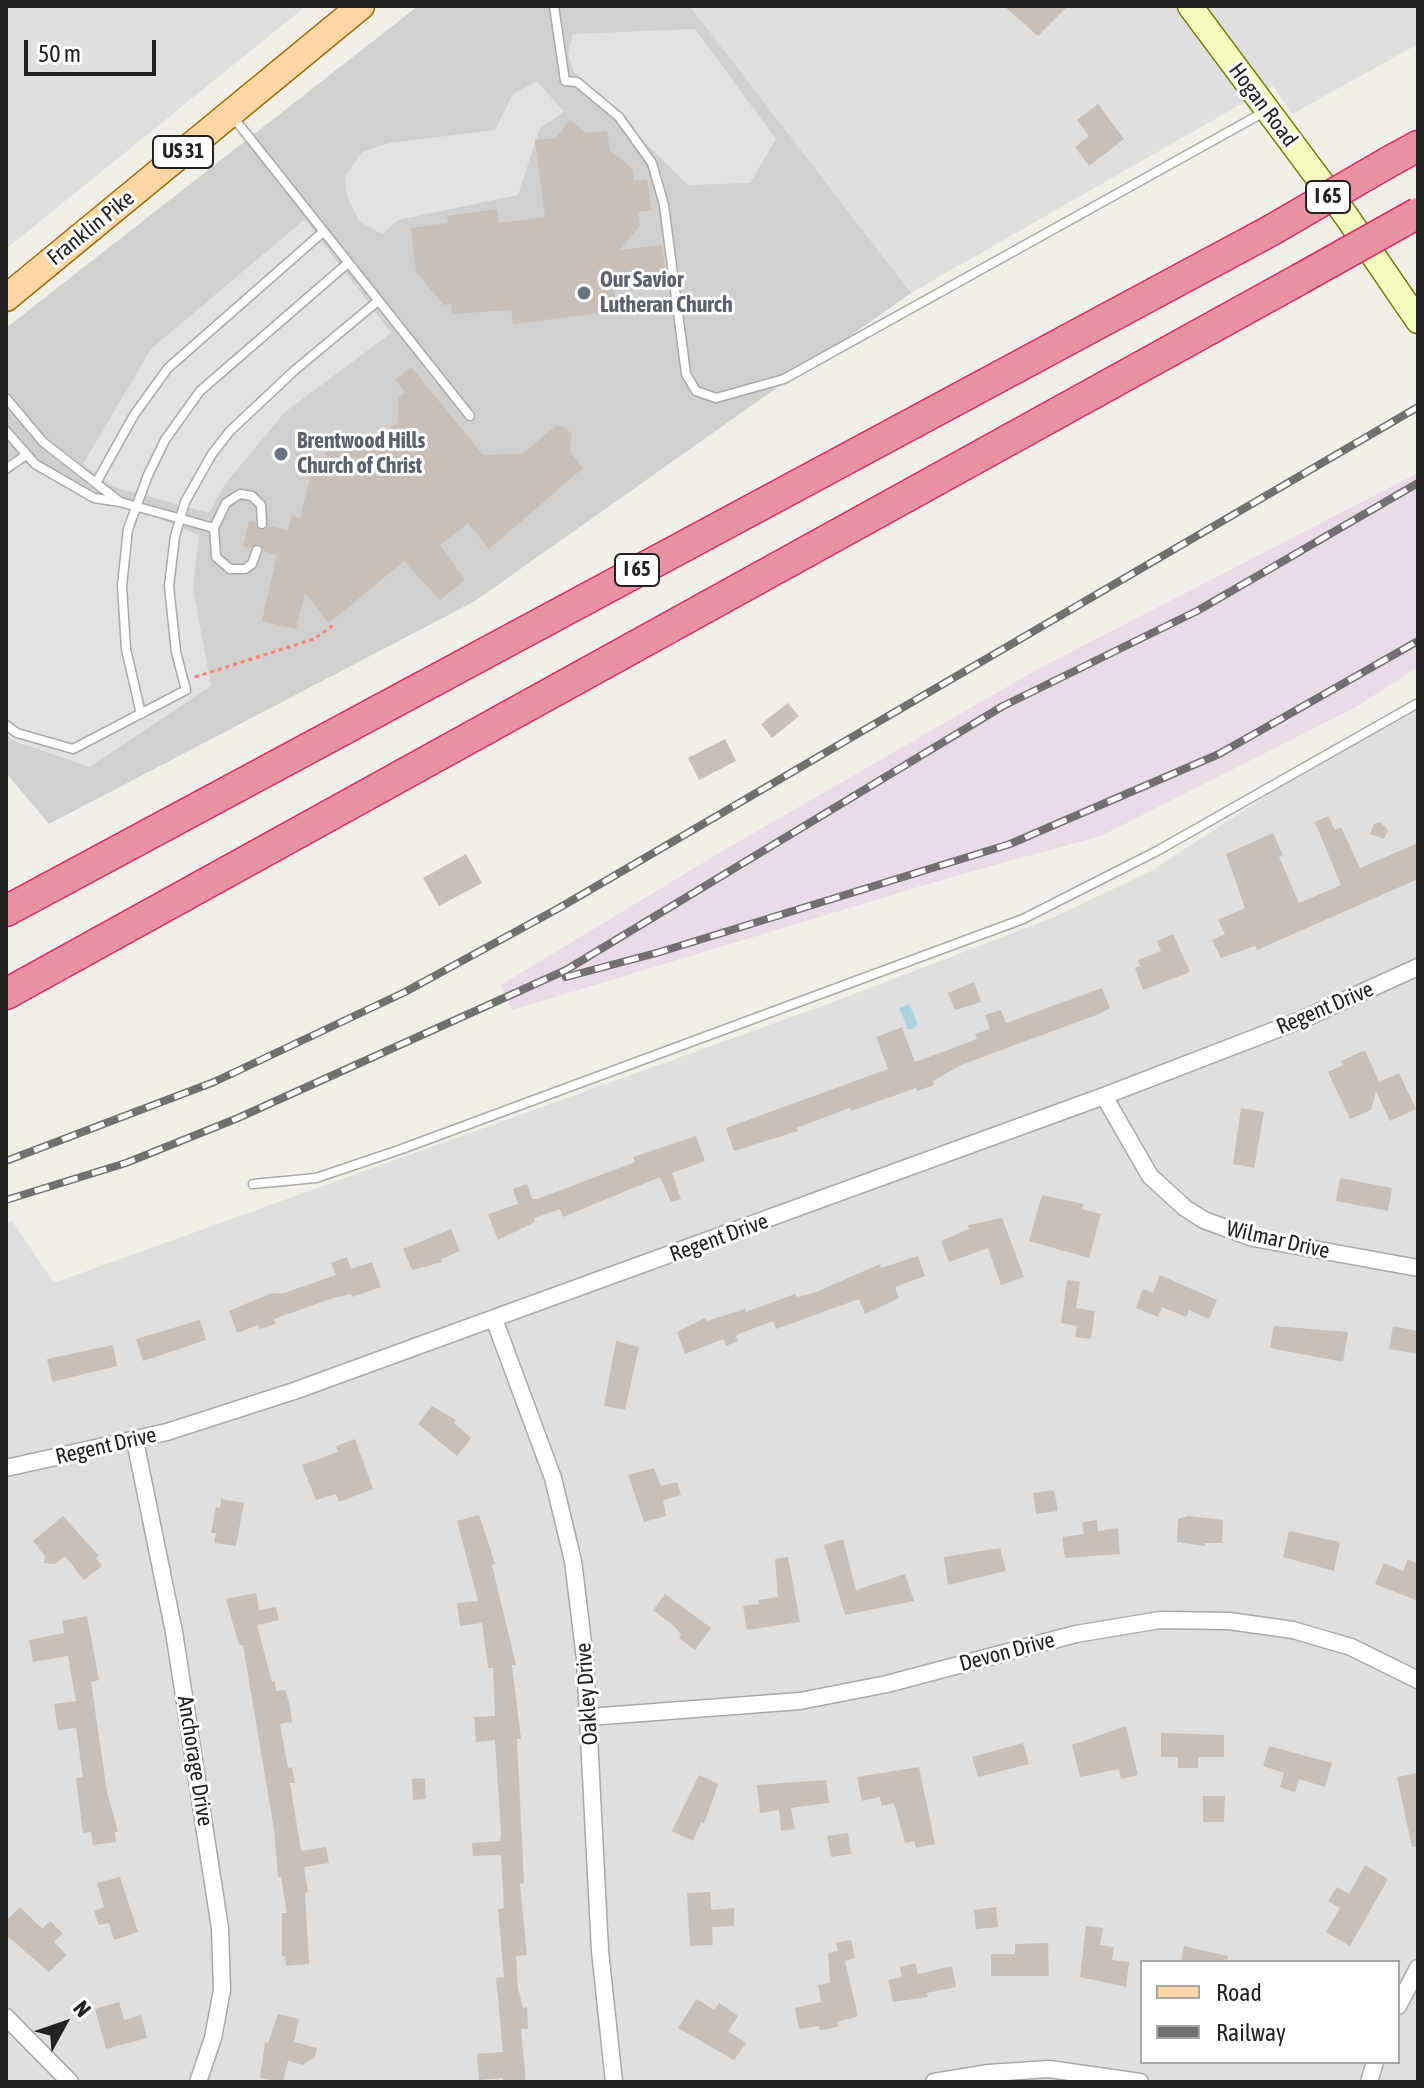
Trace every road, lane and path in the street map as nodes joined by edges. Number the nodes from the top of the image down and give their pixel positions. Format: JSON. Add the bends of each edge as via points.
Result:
{"nodes":[{"id":1,"x":554,"y":6,"type":"edge"},
{"id":2,"x":1190,"y":6,"type":"edge"},
{"id":3,"x":358,"y":7,"type":"edge"},
{"id":4,"x":1267,"y":111,"type":"junction"},
{"id":5,"x":230,"y":114,"type":"junction"},
{"id":6,"x":1418,"y":146,"type":"edge"},
{"id":7,"x":1418,"y":213,"type":"edge"},
{"id":8,"x":323,"y":232,"type":"junction"},
{"id":9,"x":348,"y":263,"type":"junction"},
{"id":10,"x":6,"y":298,"type":"edge"},
{"id":11,"x":378,"y":301,"type":"junction"},
{"id":12,"x":1418,"y":321,"type":"edge"},
{"id":13,"x":6,"y":398,"type":"edge"},
{"id":14,"x":470,"y":416,"type":"dead end"},
{"id":15,"x":6,"y":431,"type":"edge"},
{"id":16,"x":26,"y":455,"type":"junction"},
{"id":17,"x":6,"y":469,"type":"edge"},
{"id":18,"x":96,"y":483,"type":"junction"},
{"id":19,"x":120,"y":502,"type":"junction"},
{"id":20,"x":135,"y":506,"type":"junction"},
{"id":21,"x":180,"y":519,"type":"junction"},
{"id":22,"x":262,"y":524,"type":"dead end"},
{"id":23,"x":214,"y":528,"type":"junction"},
{"id":24,"x":257,"y":550,"type":"dead end"},
{"id":25,"x":336,"y":623,"type":"dead end"},
{"id":26,"x":184,"y":681,"type":"junction"},
{"id":27,"x":1418,"y":703,"type":"edge"},
{"id":28,"x":141,"y":714,"type":"junction"},
{"id":29,"x":6,"y":725,"type":"edge"},
{"id":30,"x":6,"y":911,"type":"edge"},
{"id":31,"x":1418,"y":967,"type":"edge"},
{"id":32,"x":6,"y":994,"type":"edge"},
{"id":33,"x":1104,"y":1096,"type":"junction"},
{"id":34,"x":253,"y":1184,"type":"dead end"},
{"id":35,"x":1418,"y":1268,"type":"edge"},
{"id":36,"x":494,"y":1319,"type":"junction"},
{"id":37,"x":135,"y":1441,"type":"junction"},
{"id":38,"x":6,"y":1468,"type":"edge"},
{"id":39,"x":1418,"y":1680,"type":"edge"},
{"id":40,"x":589,"y":1717,"type":"junction"},
{"id":41,"x":1418,"y":1968,"type":"edge"},
{"id":42,"x":1400,"y":2002,"type":"edge"},
{"id":43,"x":6,"y":2017,"type":"edge"},
{"id":44,"x":70,"y":2082,"type":"edge"},
{"id":45,"x":198,"y":2082,"type":"edge"},
{"id":46,"x":614,"y":2082,"type":"edge"},
{"id":47,"x":934,"y":2082,"type":"edge"},
{"id":48,"x":1140,"y":2082,"type":"edge"}],
"edges":[{"from":1,"to":4,"type":"lane","via":[[565,81],[577,82],[619,117],[652,163],[664,205],[686,374],[696,391],[716,398],[784,379]]},
{"from":2,"to":4,"type":"street","name":"Hogan Road"},
{"from":3,"to":5,"type":"main road","name":"Franklin Pike","number":"US 31"},
{"from":4,"to":12,"type":"street","name":"Hogan Road"},
{"from":5,"to":8,"type":"lane"},
{"from":5,"to":10,"type":"main road","name":"Franklin Pike","number":"US 31"},
{"from":6,"to":30,"type":"highway","number":"I 65","bridge":true,"via":[[1270,231]]},
{"from":7,"to":32,"type":"highway","bridge":true},
{"from":8,"to":9,"type":"lane"},
{"from":8,"to":18,"type":"lane","via":[[168,368]]},
{"from":9,"to":11,"type":"lane"},
{"from":9,"to":20,"type":"lane","via":[[200,391],[165,440]]},
{"from":11,"to":14,"type":"lane"},
{"from":11,"to":21,"type":"lane","via":[[230,431],[199,476]]},
{"from":13,"to":18,"type":"lane","via":[[43,442]]},
{"from":15,"to":16,"type":"lane"},
{"from":16,"to":17,"type":"lane"},
{"from":16,"to":19,"type":"lane","via":[[94,498]]},
{"from":18,"to":19,"type":"lane"},
{"from":19,"to":20,"type":"lane"},
{"from":20,"to":21,"type":"lane"},
{"from":20,"to":28,"type":"lane","via":[[125,552],[122,617]]},
{"from":21,"to":23,"type":"lane"},
{"from":21,"to":26,"type":"lane","via":[[169,586]]},
{"from":22,"to":23,"type":"lane","via":[[264,511],[257,499],[240,494],[226,503]]},
{"from":23,"to":24,"type":"lane","via":[[216,557],[230,569],[245,569]]},
{"from":25,"to":26,"type":"path","via":[[314,639]]},
{"from":26,"to":28,"type":"lane","via":[[186,690]]},
{"from":27,"to":34,"type":"lane","via":[[1157,851],[1023,919],[386,1154],[316,1178]]},
{"from":28,"to":29,"type":"lane","via":[[73,749]]},
{"from":31,"to":33,"type":"street","name":"Regent Drive","via":[[1301,1020]]},
{"from":33,"to":35,"type":"street","name":"Wilmar Drive","via":[[1150,1176],[1204,1220],[1253,1238]]},
{"from":33,"to":36,"type":"street","name":"Regent Drive"},
{"from":36,"to":37,"type":"street","name":"Regent Drive"},
{"from":36,"to":40,"type":"street","name":"Oakley Drive","via":[[564,1515],[582,1623]]},
{"from":37,"to":38,"type":"street","name":"Regent Drive"},
{"from":37,"to":45,"type":"street","name":"Anchorage Drive","via":[[174,1632],[220,1928],[222,1990]]},
{"from":39,"to":40,"type":"street","name":"Devon Drive","via":[[1368,1654],[1314,1635],[1247,1622],[1181,1619],[1076,1634],[887,1684],[800,1701]]},
{"from":40,"to":46,"type":"street","name":"Oakley Drive","via":[[600,1951]]},
{"from":41,"to":42,"type":"street"},
{"from":43,"to":44,"type":"street"},
{"from":47,"to":48,"type":"street","via":[[1049,2069]]}]}
